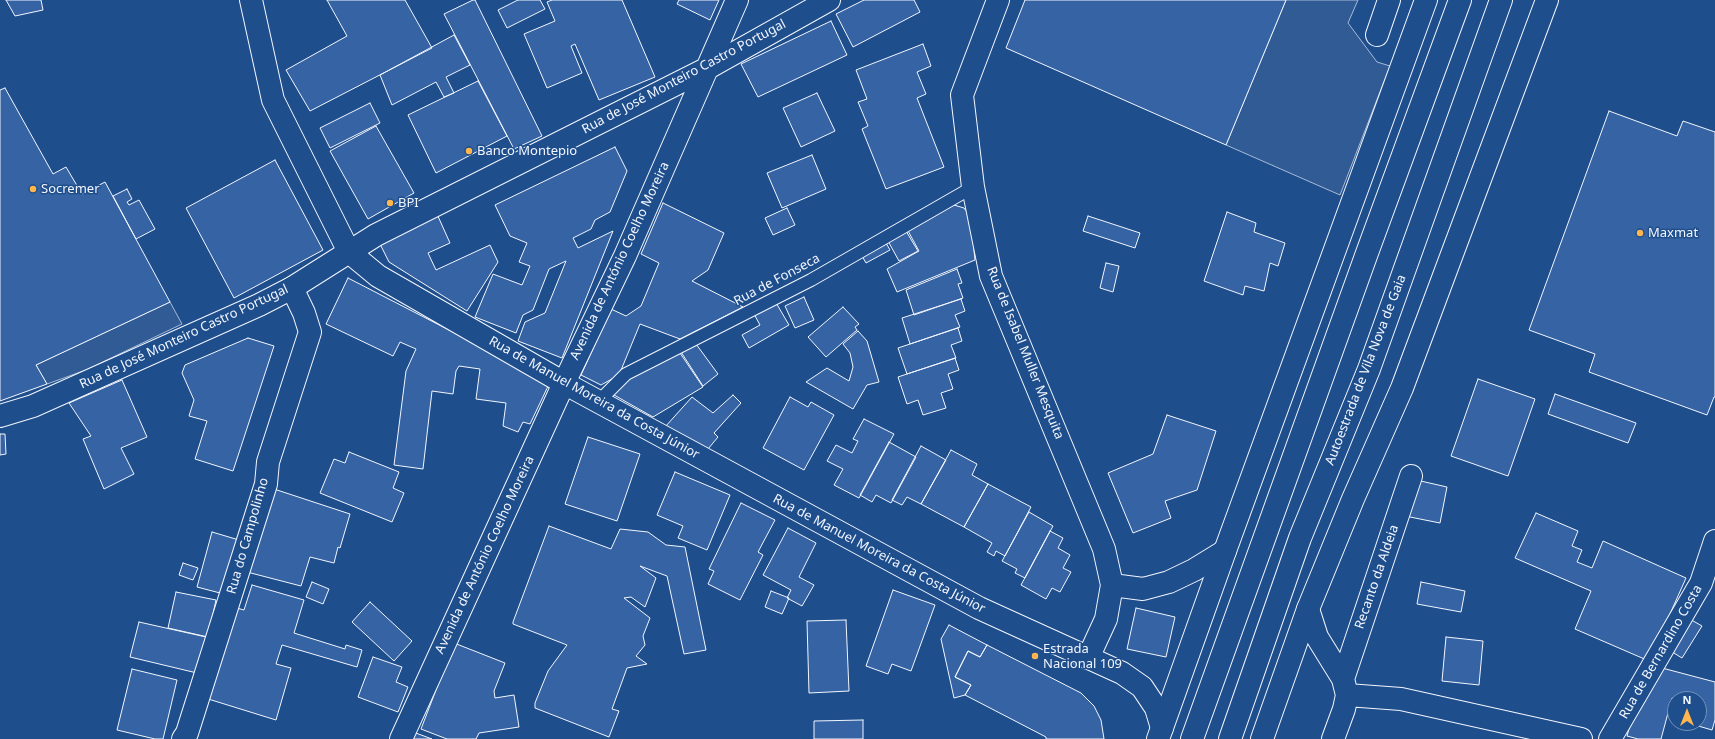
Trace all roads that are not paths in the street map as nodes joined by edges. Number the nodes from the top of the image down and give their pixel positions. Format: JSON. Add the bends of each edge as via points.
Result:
{"nodes":[{"id":1,"x":251,"y":0,"type":"edge"},
{"id":2,"x":737,"y":0,"type":"edge"},
{"id":3,"x":829,"y":0,"type":"edge"},
{"id":4,"x":998,"y":0,"type":"edge"},
{"id":5,"x":1389,"y":0,"type":"edge"},
{"id":6,"x":1426,"y":0,"type":"edge"},
{"id":7,"x":1460,"y":0,"type":"edge"},
{"id":8,"x":1501,"y":1,"type":"edge"},
{"id":9,"x":1550,"y":3,"type":"edge"},
{"id":10,"x":1377,"y":35,"type":"dead end"},
{"id":11,"x":706,"y":69,"type":"junction"},
{"id":12,"x":973,"y":186,"type":"junction"},
{"id":13,"x":349,"y":252,"type":"junction"},
{"id":14,"x":292,"y":288,"type":"junction"},
{"id":15,"x":564,"y":383,"type":"junction"},
{"id":16,"x":598,"y":402,"type":"junction"},
{"id":17,"x":0,"y":416,"type":"edge"},
{"id":18,"x":1411,"y":476,"type":"dead end"},
{"id":19,"x":1715,"y":541,"type":"edge"},
{"id":20,"x":1225,"y":551,"type":"junction"},
{"id":21,"x":1112,"y":586,"type":"junction"},
{"id":22,"x":1308,"y":609,"type":"junction"},
{"id":23,"x":1088,"y":658,"type":"junction"},
{"id":24,"x":1345,"y":687,"type":"junction"},
{"id":25,"x":1160,"y":734,"type":"edge"},
{"id":26,"x":183,"y":739,"type":"edge"},
{"id":27,"x":401,"y":739,"type":"edge"},
{"id":28,"x":1192,"y":739,"type":"edge"},
{"id":29,"x":1230,"y":739,"type":"edge"},
{"id":30,"x":1262,"y":739,"type":"edge"},
{"id":31,"x":1333,"y":739,"type":"edge"},
{"id":32,"x":1581,"y":739,"type":"edge"},
{"id":33,"x":1610,"y":739,"type":"edge"}],
"edges":[{"from":1,"to":13,"type":"main road","name":"Rua de Manuel Moreira da Costa Júnior","via":[[273,100]]},
{"from":2,"to":11,"type":"main road","name":"Avenida de António Coelho Moreira"},
{"from":3,"to":11,"type":"main road","name":"Rua de José Monteiro Castro Portugal"},
{"from":4,"to":12,"type":"main road","name":"Rua de Isabel Muller Mesquita","via":[[962,95]]},
{"from":5,"to":10,"type":"main road"},
{"from":6,"to":20,"type":"main road"},
{"from":7,"to":28,"type":"main road","via":[[1350,297]]},
{"from":8,"to":29,"type":"main road","name":"Autoestrada de Vila Nova de Gaia","via":[[1369,369],[1300,538]]},
{"from":9,"to":22,"type":"main road","via":[[1402,388]]},
{"from":11,"to":13,"type":"main road","name":"Rua de José Monteiro Castro Portugal","via":[[376,235]]},
{"from":11,"to":15,"type":"main road","name":"Avenida de António Coelho Moreira","via":[[625,256]]},
{"from":12,"to":16,"type":"lane","name":"Rua de Fonseca","via":[[811,280],[626,374]]},
{"from":12,"to":21,"type":"main road","name":"Rua de Isabel Muller Mesquita","via":[[991,276],[1104,549]]},
{"from":13,"to":14,"type":"main road","name":"Rua de José Monteiro Castro Portugal"},
{"from":13,"to":15,"type":"main road","name":"Rua de Manuel Moreira da Costa Júnior","via":[[378,276]]},
{"from":14,"to":17,"type":"main road","name":"Rua de José Monteiro Castro Portugal","via":[[260,305],[34,406]]},
{"from":14,"to":26,"type":"main road","name":"Rua do Campolinho","via":[[310,332],[268,462],[266,484]]},
{"from":15,"to":16,"type":"main road","name":"Rua de Manuel Moreira da Costa Júnior"},
{"from":15,"to":27,"type":"main road","name":"Avenida de António Coelho Moreira"},
{"from":16,"to":23,"type":"main road","name":"Rua de Manuel Moreira da Costa Júnior","via":[[979,608]]},
{"from":18,"to":24,"type":"main road","name":"Recanto da Aldeia"},
{"from":19,"to":33,"type":"main road","name":"Rua de Bernardino Costa","via":[[1701,583]]},
{"from":20,"to":21,"type":"main road","via":[[1169,582],[1143,589]]},
{"from":20,"to":25,"type":"main road"},
{"from":21,"to":23,"type":"main road","via":[[1106,619]]},
{"from":22,"to":24,"type":"main road","via":[[1318,637]]},
{"from":22,"to":30,"type":"main road"},
{"from":23,"to":25,"type":"main road","name":"Rua de Manuel Moreira da Costa Júnior","via":[[1122,673],[1142,687],[1156,708]]},
{"from":24,"to":31,"type":"main road","name":"Recanto da Aldeia","via":[[1344,709]]},
{"from":24,"to":32,"type":"main road"}]}
